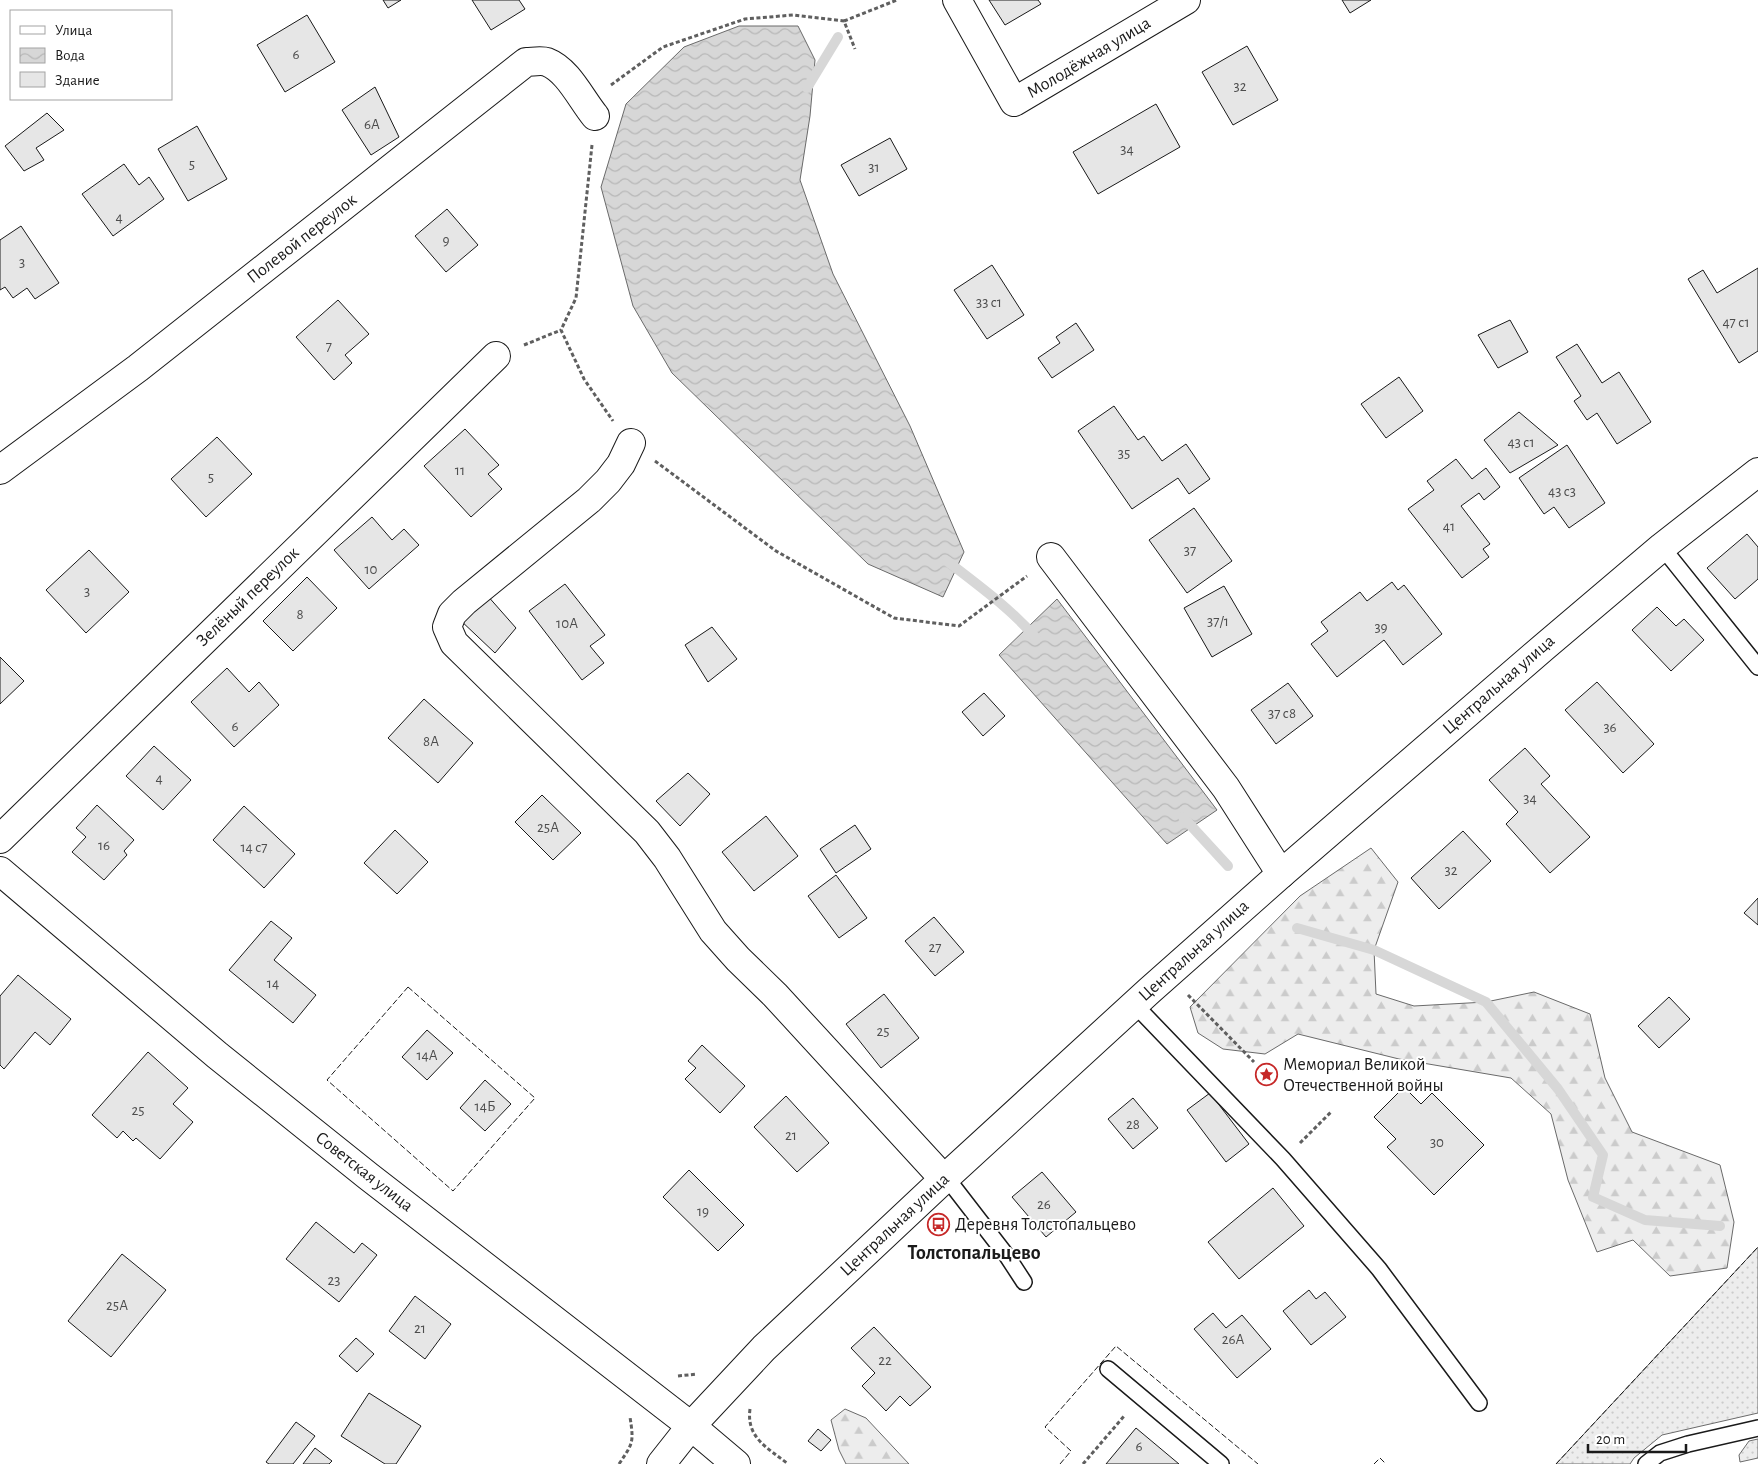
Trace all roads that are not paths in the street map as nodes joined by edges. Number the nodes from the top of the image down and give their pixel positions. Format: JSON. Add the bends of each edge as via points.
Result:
{"nodes":[{"id":1,"x":957,"y":0,"type":"edge"},
{"id":2,"x":1186,"y":0,"type":"edge"},
{"id":3,"x":595,"y":116,"type":"road end"},
{"id":4,"x":496,"y":356,"type":"road end"},
{"id":5,"x":631,"y":443,"type":"road end"},
{"id":6,"x":0,"y":470,"type":"edge"},
{"id":7,"x":1758,"y":472,"type":"edge"},
{"id":8,"x":1662,"y":547,"type":"junction"},
{"id":9,"x":1051,"y":557,"type":"road end"},
{"id":10,"x":1758,"y":667,"type":"edge"},
{"id":11,"x":0,"y":839,"type":"edge"},
{"id":12,"x":0,"y":871,"type":"edge"},
{"id":13,"x":1281,"y":874,"type":"junction"},
{"id":14,"x":1134,"y":1004,"type":"junction"},
{"id":15,"x":945,"y":1178,"type":"junction"},
{"id":16,"x":1024,"y":1282,"type":"dead end"},
{"id":17,"x":1108,"y":1369,"type":"dead end"},
{"id":18,"x":1480,"y":1403,"type":"dead end"},
{"id":19,"x":691,"y":1426,"type":"junction"},
{"id":20,"x":1758,"y":1428,"type":"edge"},
{"id":21,"x":661,"y":1464,"type":"edge"},
{"id":22,"x":736,"y":1464,"type":"edge"},
{"id":23,"x":1221,"y":1464,"type":"edge"},
{"id":24,"x":1646,"y":1464,"type":"edge"}],
"edges":[{"from":1,"to":2,"type":"street","name":"Молодёжная улица","via":[[1014,102]]},
{"from":3,"to":6,"type":"street","name":"Полевой переулок","via":[[574,84],[558,69],[546,61],[526,62],[138,368]]},
{"from":4,"to":11,"type":"street","name":"Зелёный переулок"},
{"from":5,"to":15,"type":"street","via":[[621,464],[589,500],[464,602],[452,614],[447,627],[454,643],[647,832],[713,931]]},
{"from":7,"to":8,"type":"street","name":"Центральная улица"},
{"from":8,"to":10,"type":"lane"},
{"from":8,"to":13,"type":"street","name":"Центральная улица"},
{"from":9,"to":13,"type":"street","via":[[1226,788]]},
{"from":12,"to":19,"type":"street","name":"Советская улица","via":[[225,1062]]},
{"from":13,"to":14,"type":"street","name":"Центральная улица"},
{"from":14,"to":15,"type":"street","name":"Центральная улица"},
{"from":14,"to":18,"type":"lane","via":[[1283,1160],[1379,1268]]},
{"from":15,"to":16,"type":"lane"},
{"from":15,"to":19,"type":"street","name":"Центральная улица","via":[[764,1348]]},
{"from":17,"to":23,"type":"lane"},
{"from":19,"to":21,"type":"street","name":"Центральная улица"},
{"from":19,"to":22,"type":"street","name":"Советская улица"},
{"from":20,"to":24,"type":"lane","via":[[1660,1453]]}]}
